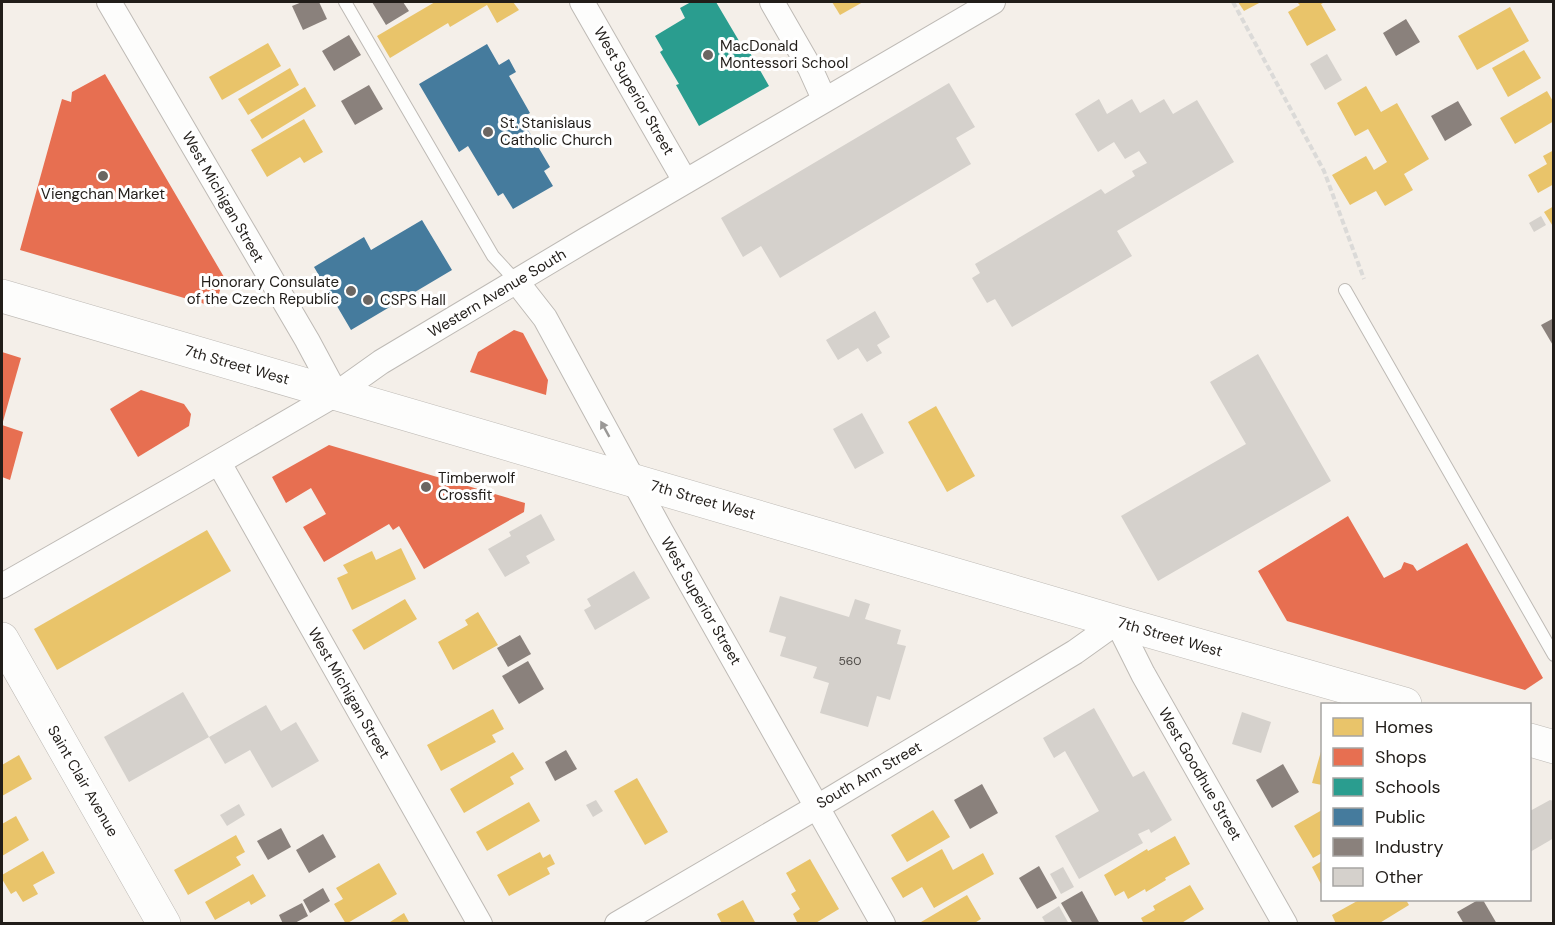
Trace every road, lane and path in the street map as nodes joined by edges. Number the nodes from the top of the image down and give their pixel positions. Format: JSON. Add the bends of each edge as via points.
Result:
{"nodes":[{"id":1,"x":109,"y":2,"type":"edge"},
{"id":2,"x":345,"y":2,"type":"edge"},
{"id":3,"x":582,"y":2,"type":"edge"},
{"id":4,"x":772,"y":2,"type":"edge"},
{"id":5,"x":993,"y":2,"type":"edge"},
{"id":6,"x":1233,"y":2,"type":"edge"},
{"id":7,"x":824,"y":99,"type":"junction"},
{"id":8,"x":685,"y":181,"type":"junction"},
{"id":9,"x":1364,"y":279,"type":"dead end"},
{"id":10,"x":516,"y":281,"type":"junction"},
{"id":11,"x":1345,"y":290,"type":"dead end"},
{"id":12,"x":2,"y":296,"type":"edge"},
{"id":13,"x":336,"y":394,"type":"junction"},
{"id":14,"x":219,"y":463,"type":"junction"},
{"id":15,"x":634,"y":480,"type":"junction"},
{"id":16,"x":2,"y":586,"type":"edge"},
{"id":17,"x":1117,"y":622,"type":"junction"},
{"id":18,"x":2,"y":639,"type":"edge"},
{"id":19,"x":1554,"y":655,"type":"edge"},
{"id":20,"x":1398,"y":703,"type":"edge"},
{"id":21,"x":1531,"y":740,"type":"edge"},
{"id":22,"x":1554,"y":747,"type":"edge"},
{"id":23,"x":816,"y":806,"type":"junction"},
{"id":24,"x":164,"y":924,"type":"edge"},
{"id":25,"x":480,"y":924,"type":"edge"},
{"id":26,"x":617,"y":924,"type":"edge"},
{"id":27,"x":883,"y":924,"type":"edge"},
{"id":28,"x":1285,"y":924,"type":"edge"}],
"edges":[{"from":1,"to":13,"type":"street","name":"West Michigan Street"},
{"from":2,"to":10,"type":"lane","via":[[493,256]]},
{"from":3,"to":8,"type":"street","name":"West Superior Street"},
{"from":4,"to":7,"type":"street"},
{"from":5,"to":7,"type":"street","name":"Western Avenue South"},
{"from":6,"to":9,"type":"path","via":[[1324,171]]},
{"from":7,"to":8,"type":"street","name":"Western Avenue South"},
{"from":8,"to":10,"type":"street","name":"Western Avenue South"},
{"from":10,"to":13,"type":"street","name":"Western Avenue South","via":[[381,362]]},
{"from":15,"to":10,"type":"street","name":"West Superior Street","one_way":true,"via":[[541,310]]},
{"from":11,"to":19,"type":"lane"},
{"from":12,"to":13,"type":"main road","name":"7th Street West"},
{"from":13,"to":14,"type":"street","name":"Western Avenue South"},
{"from":13,"to":15,"type":"main road","name":"7th Street West"},
{"from":14,"to":16,"type":"street","name":"Western Avenue South"},
{"from":14,"to":25,"type":"street","name":"West Michigan Street"},
{"from":15,"to":17,"type":"main road","name":"7th Street West"},
{"from":15,"to":23,"type":"street","name":"West Superior Street"},
{"from":17,"to":20,"type":"main road","name":"7th Street West"},
{"from":17,"to":23,"type":"street","name":"South Ann Street","via":[[1075,652]]},
{"from":17,"to":28,"type":"street","name":"West Goodhue Street"},
{"from":18,"to":24,"type":"main road","name":"Saint Clair Avenue"},
{"from":21,"to":22,"type":"main road"},
{"from":23,"to":26,"type":"street","name":"South Ann Street"},
{"from":23,"to":27,"type":"street","name":"West Superior Street"}]}
